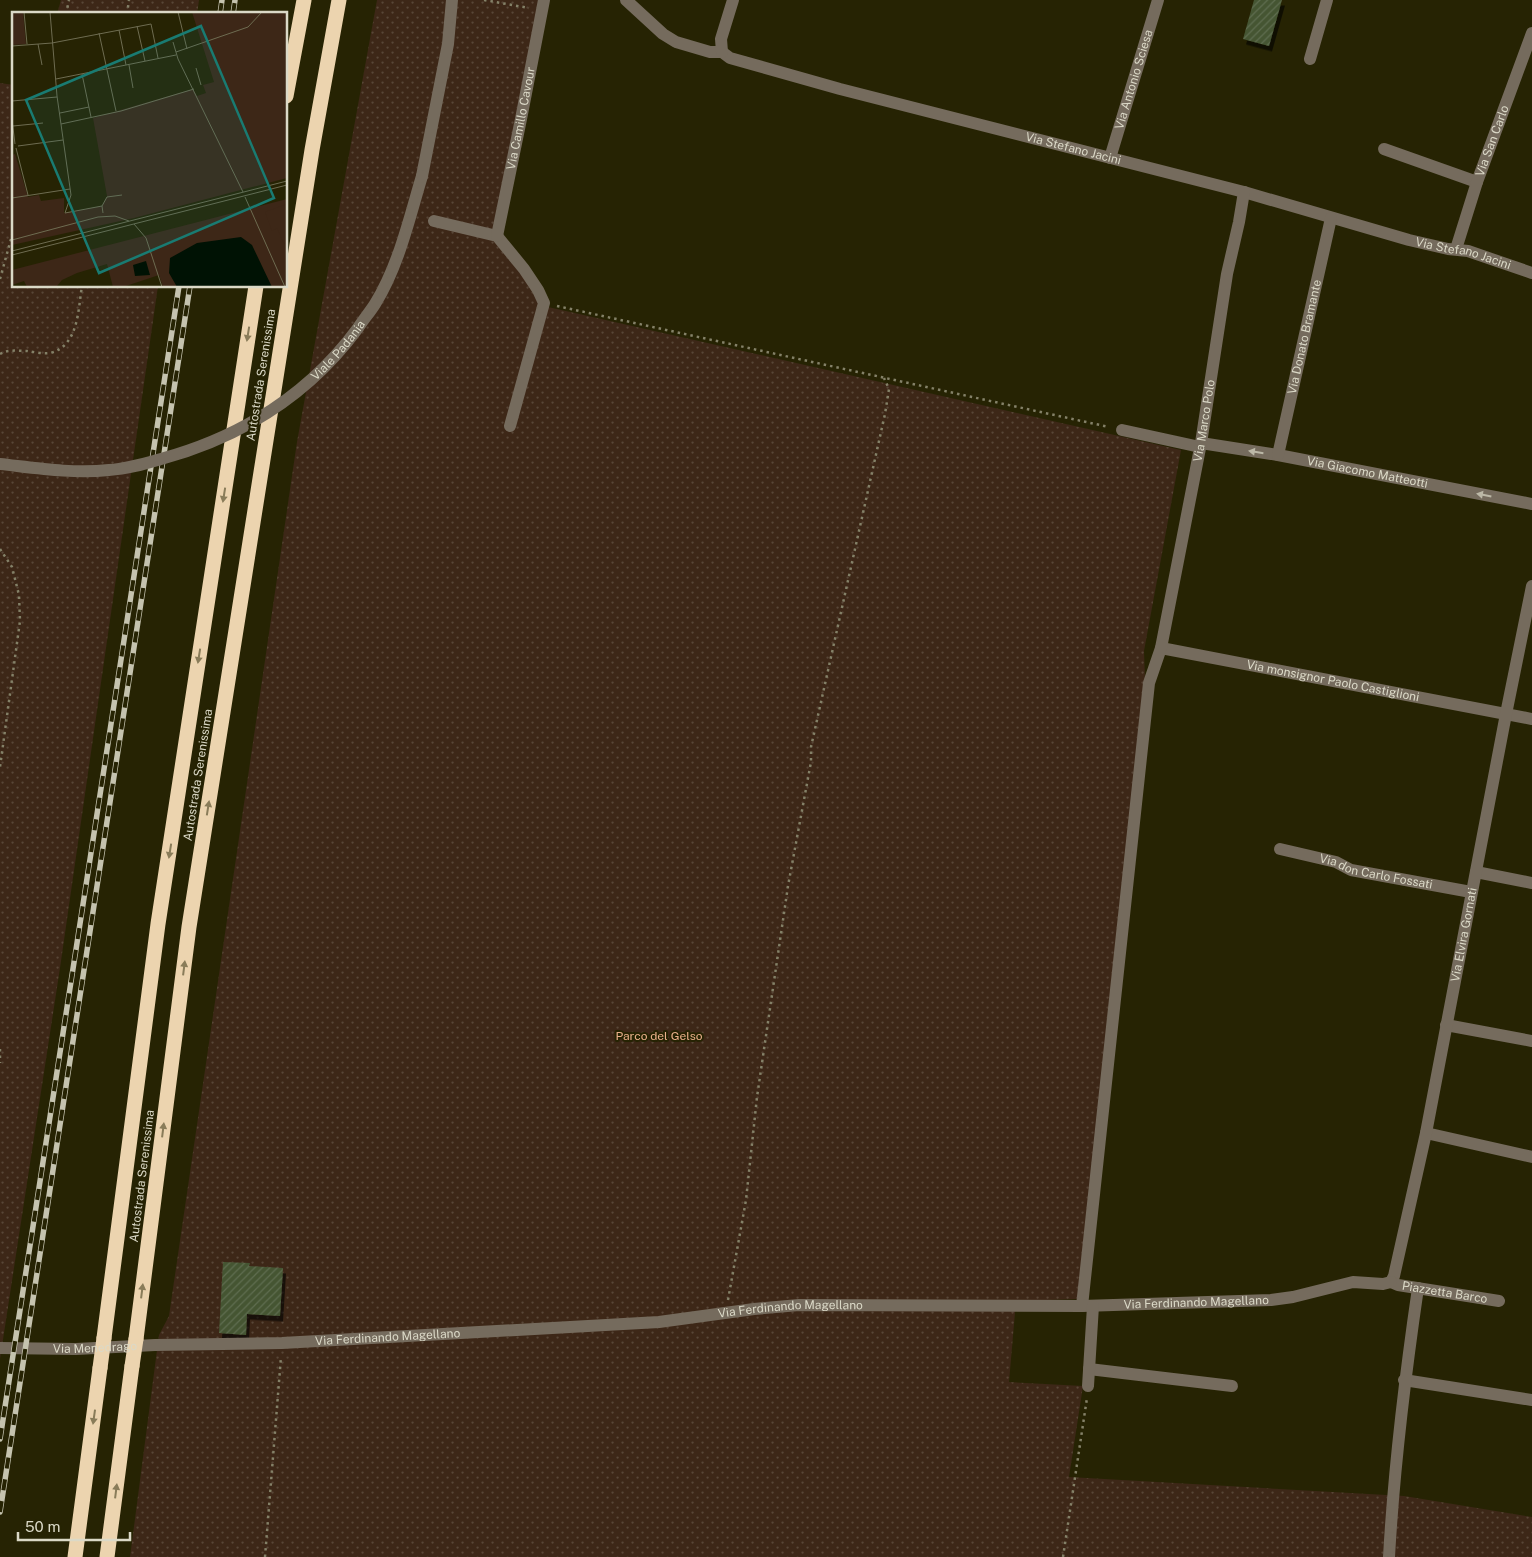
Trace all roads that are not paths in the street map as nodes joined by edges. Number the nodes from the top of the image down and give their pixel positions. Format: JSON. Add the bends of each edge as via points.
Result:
{"nodes":[{"id":1,"x":304,"y":0,"type":"edge"},
{"id":2,"x":339,"y":0,"type":"edge"},
{"id":3,"x":452,"y":0,"type":"edge"},
{"id":4,"x":626,"y":0,"type":"edge"},
{"id":5,"x":733,"y":0,"type":"edge"},
{"id":6,"x":1158,"y":0,"type":"edge"},
{"id":7,"x":1327,"y":0,"type":"edge"},
{"id":8,"x":543,"y":5,"type":"edge"},
{"id":9,"x":1532,"y":33,"type":"edge"},
{"id":10,"x":722,"y":52,"type":"junction"},
{"id":11,"x":1310,"y":59,"type":"dead end"},
{"id":12,"x":288,"y":85,"type":"edge"},
{"id":13,"x":1384,"y":149,"type":"dead end"},
{"id":14,"x":1110,"y":158,"type":"junction"},
{"id":15,"x":1477,"y":182,"type":"junction"},
{"id":16,"x":1244,"y":192,"type":"junction"},
{"id":17,"x":1331,"y":218,"type":"junction"},
{"id":18,"x":434,"y":221,"type":"dead end"},
{"id":19,"x":497,"y":236,"type":"junction"},
{"id":20,"x":1456,"y":249,"type":"junction"},
{"id":21,"x":1532,"y":273,"type":"edge"},
{"id":22,"x":256,"y":288,"type":"edge"},
{"id":23,"x":510,"y":426,"type":"dead end"},
{"id":24,"x":1122,"y":430,"type":"road end"},
{"id":25,"x":1200,"y":445,"type":"junction"},
{"id":26,"x":1278,"y":455,"type":"junction"},
{"id":27,"x":0,"y":464,"type":"edge"},
{"id":28,"x":1532,"y":504,"type":"edge"},
{"id":29,"x":1532,"y":586,"type":"edge"},
{"id":30,"x":1161,"y":648,"type":"junction"},
{"id":31,"x":1506,"y":714,"type":"junction"},
{"id":32,"x":1532,"y":719,"type":"edge"},
{"id":33,"x":1280,"y":849,"type":"dead end"},
{"id":34,"x":1476,"y":872,"type":"junction"},
{"id":35,"x":1532,"y":883,"type":"edge"},
{"id":36,"x":1471,"y":892,"type":"junction"},
{"id":37,"x":1446,"y":1026,"type":"junction"},
{"id":38,"x":1532,"y":1042,"type":"edge"},
{"id":39,"x":1426,"y":1133,"type":"junction"},
{"id":40,"x":1532,"y":1157,"type":"edge"},
{"id":41,"x":1390,"y":1282,"type":"junction"},
{"id":42,"x":1418,"y":1288,"type":"junction"},
{"id":43,"x":1499,"y":1301,"type":"dead end"},
{"id":44,"x":1087,"y":1306,"type":"junction"},
{"id":45,"x":190,"y":1345,"type":"joint"},
{"id":46,"x":0,"y":1348,"type":"edge"},
{"id":47,"x":1089,"y":1369,"type":"junction"},
{"id":48,"x":1404,"y":1380,"type":"junction"},
{"id":49,"x":1088,"y":1386,"type":"road end"},
{"id":50,"x":1232,"y":1386,"type":"dead end"},
{"id":51,"x":1532,"y":1400,"type":"edge"},
{"id":52,"x":75,"y":1557,"type":"edge"},
{"id":53,"x":107,"y":1557,"type":"edge"},
{"id":54,"x":1389,"y":1557,"type":"edge"}],
"edges":[{"from":1,"to":12,"type":"highway"},
{"from":53,"to":2,"type":"highway","name":"Autostrada Serenissima","one_way":true,"bridge":true,"via":[[189,927],[312,150]]},
{"from":3,"to":27,"type":"street","name":"Viale Padania","bridge":true,"via":[[448,44],[422,176],[395,262],[375,304],[321,373],[257,421],[189,452],[109,470],[63,471]]},
{"from":4,"to":10,"type":"street","name":"Via Stefano Jacini","via":[[676,42],[710,52]]},
{"from":5,"to":10,"type":"street","via":[[721,39]]},
{"from":6,"to":14,"type":"street","name":"Via Antonio Sciesa"},
{"from":7,"to":11,"type":"street"},
{"from":8,"to":19,"type":"street","name":"Via Camillo Cavour"},
{"from":9,"to":15,"type":"street","name":"Via San Carlo"},
{"from":10,"to":14,"type":"street","name":"Via Stefano Jacini","via":[[730,58],[840,89]]},
{"from":13,"to":15,"type":"street"},
{"from":14,"to":16,"type":"street","name":"Via Stefano Jacini"},
{"from":15,"to":20,"type":"street","name":"Via San Carlo"},
{"from":16,"to":17,"type":"street","name":"Via Stefano Jacini"},
{"from":16,"to":25,"type":"street","name":"Via Marco Polo","via":[[1227,274]]},
{"from":17,"to":20,"type":"street","name":"Via Stefano Jacini","via":[[1409,240]]},
{"from":17,"to":26,"type":"street","name":"Via Donato Bramante"},
{"from":18,"to":19,"type":"street"},
{"from":19,"to":23,"type":"street","via":[[524,270],[544,303]]},
{"from":20,"to":21,"type":"street","name":"Via Stefano Jacini"},
{"from":22,"to":52,"type":"highway","name":"Autostrada Serenissima","one_way":true,"bridge":true,"via":[[160,914]]},
{"from":24,"to":25,"type":"street","name":"Via Giacomo Matteotti"},
{"from":26,"to":25,"type":"street","name":"Via Giacomo Matteotti","one_way":true},
{"from":25,"to":30,"type":"street","name":"Via Marco Polo"},
{"from":28,"to":26,"type":"street","name":"Via Giacomo Matteotti","one_way":true},
{"from":29,"to":31,"type":"street","name":"Via Elvira Gornati"},
{"from":30,"to":31,"type":"street","name":"Via monsignor Paolo Castiglioni"},
{"from":30,"to":44,"type":"street","name":"Via Marco Polo","via":[[1149,683]]},
{"from":31,"to":32,"type":"street","name":"Via monsignor Paolo Castiglioni"},
{"from":31,"to":34,"type":"street","name":"Via Elvira Gornati"},
{"from":33,"to":36,"type":"street","name":"Via don Carlo Fossati","via":[[1336,862],[1351,870]]},
{"from":34,"to":35,"type":"street"},
{"from":34,"to":36,"type":"street","name":"Via Elvira Gornati"},
{"from":36,"to":37,"type":"street","name":"Via Elvira Gornati"},
{"from":37,"to":38,"type":"street"},
{"from":37,"to":39,"type":"street","name":"Via Elvira Gornati"},
{"from":39,"to":40,"type":"street"},
{"from":39,"to":41,"type":"street","name":"Via Elvira Gornati"},
{"from":41,"to":42,"type":"street","name":"Piazzetta Barco"},
{"from":41,"to":44,"type":"street","name":"Via Ferdinando Magellano","via":[[1353,1282],[1271,1300]]},
{"from":42,"to":43,"type":"street","name":"Piazzetta Barco"},
{"from":42,"to":48,"type":"street"},
{"from":44,"to":45,"type":"street","name":"Via Ferdinando Magellano","via":[[799,1306],[659,1322],[282,1343]]},
{"from":44,"to":47,"type":"street","name":"Via Marco Polo"},
{"from":45,"to":46,"type":"street","name":"Via Menedrago","via":[[76,1350]]},
{"from":47,"to":49,"type":"street","name":"Via Marco Polo"},
{"from":47,"to":50,"type":"street"},
{"from":48,"to":51,"type":"street"},
{"from":48,"to":54,"type":"street"}]}
